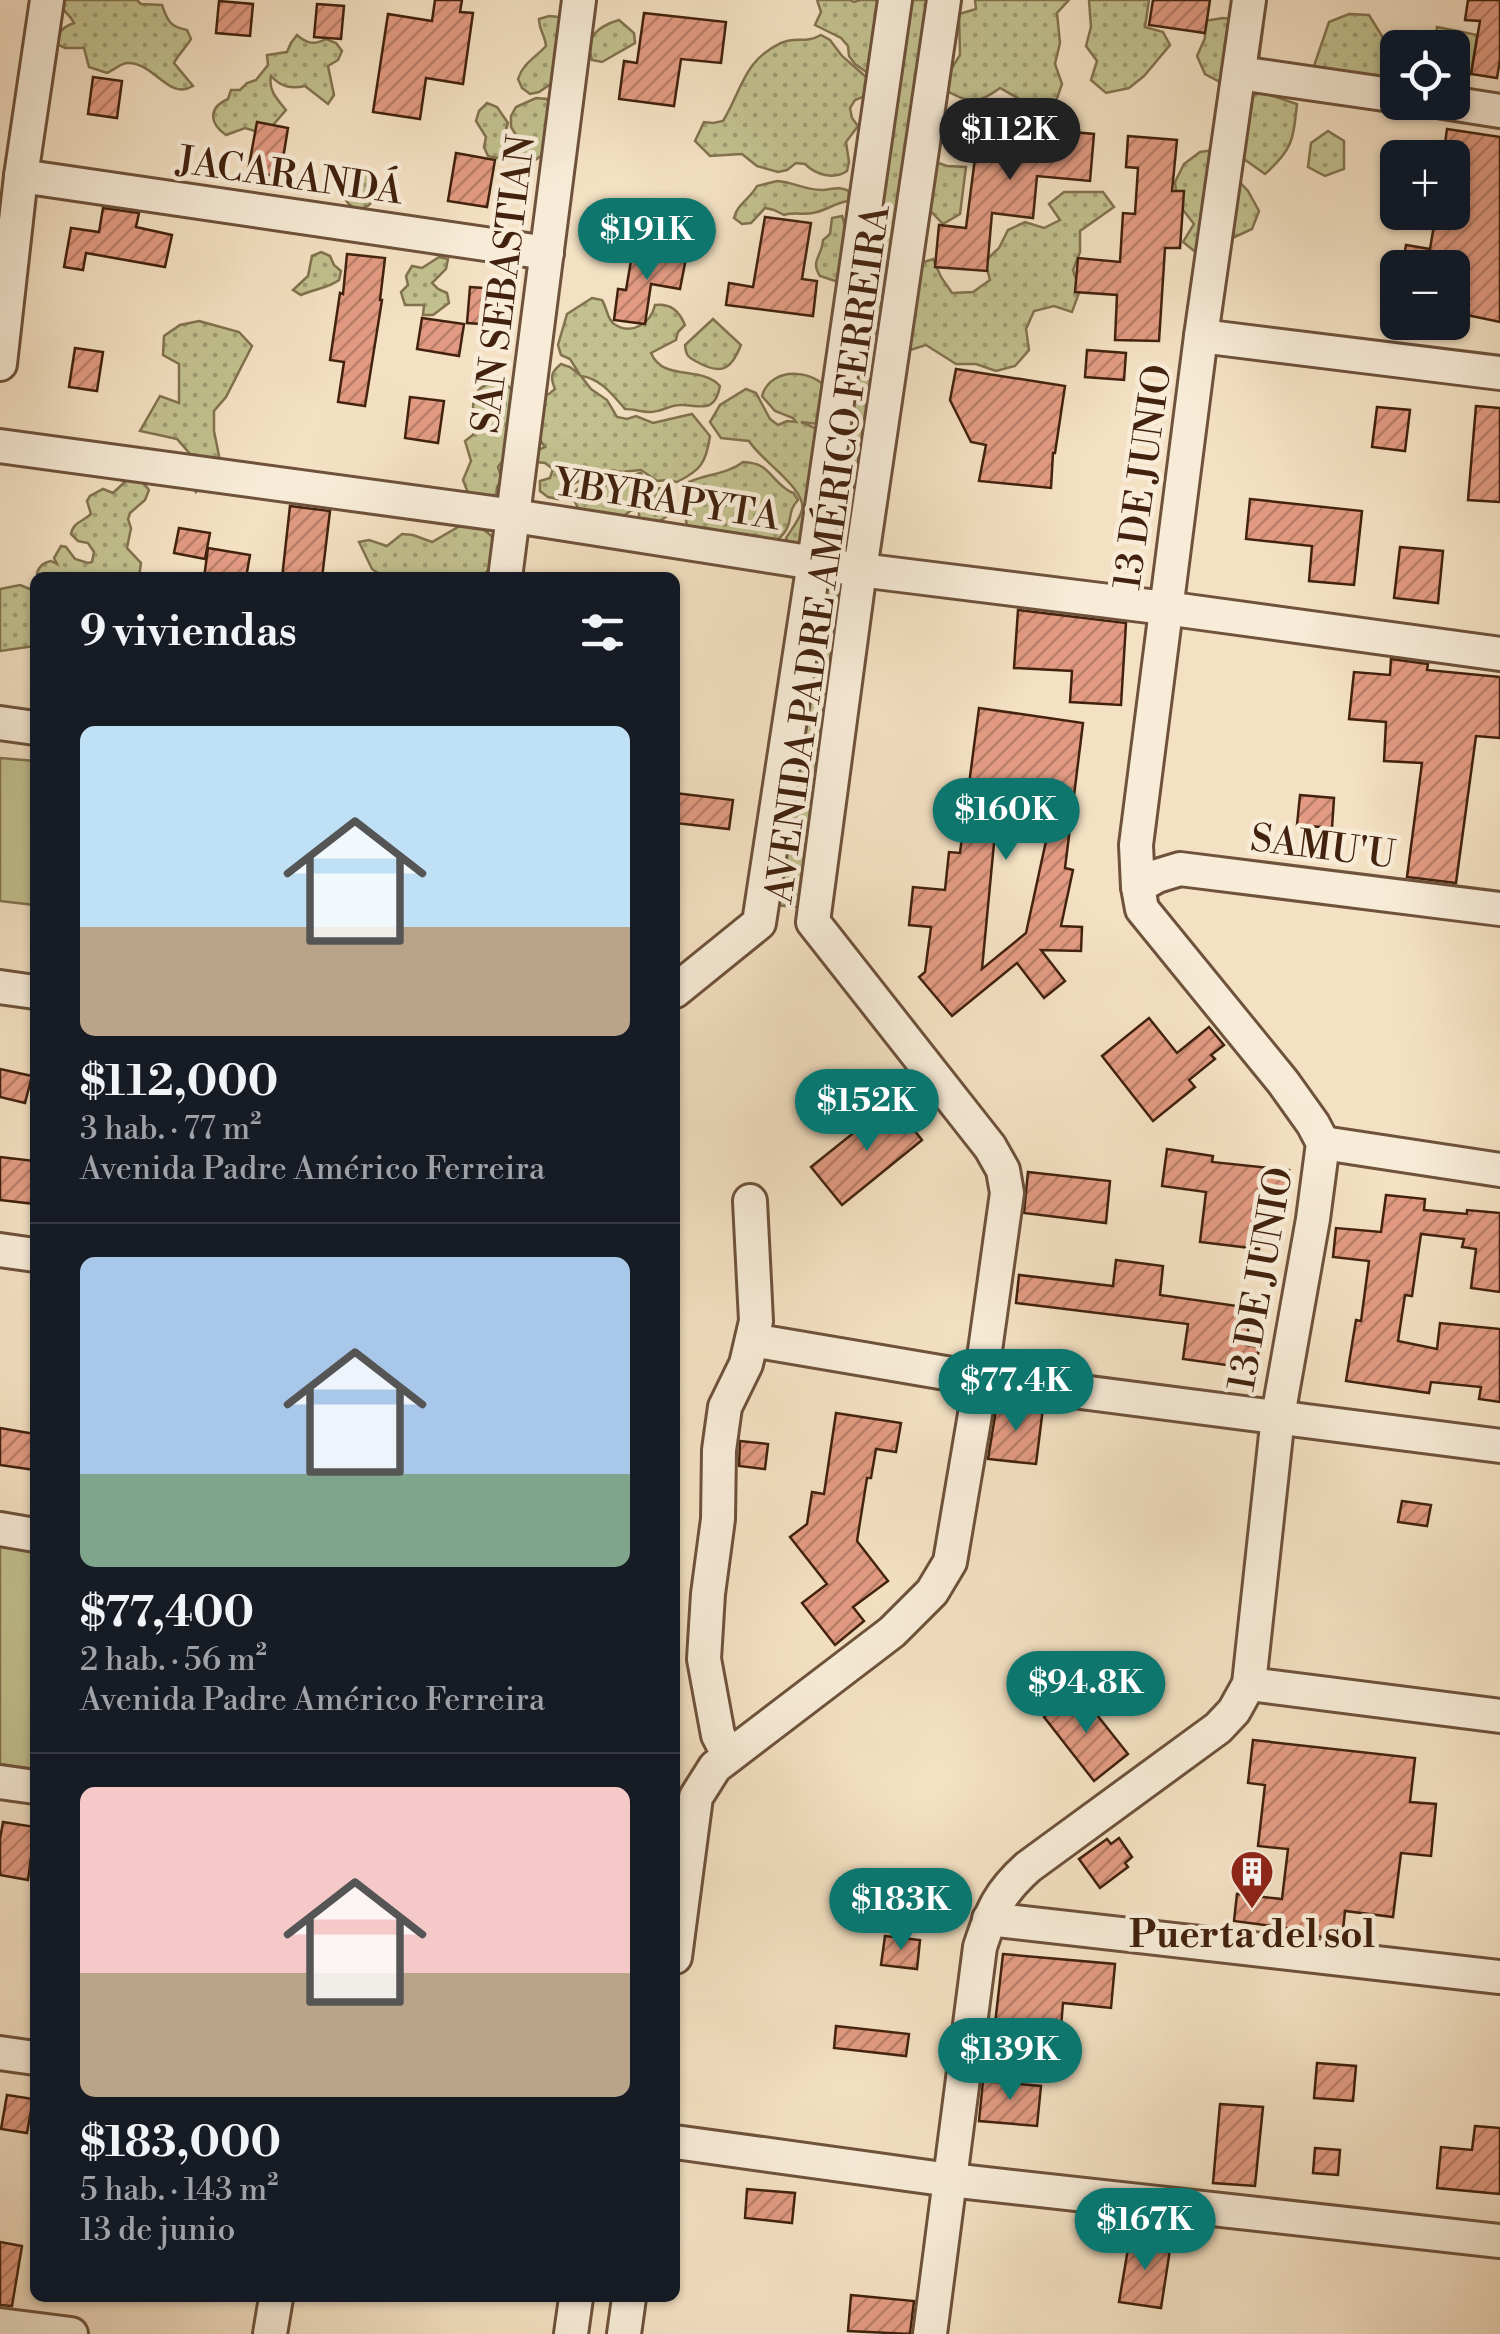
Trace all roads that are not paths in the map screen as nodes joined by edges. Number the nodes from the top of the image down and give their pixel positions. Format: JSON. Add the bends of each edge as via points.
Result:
{"nodes":[{"id":1,"x":48,"y":0,"type":"edge"},
{"id":2,"x":579,"y":0,"type":"edge"},
{"id":3,"x":895,"y":0,"type":"edge"},
{"id":4,"x":944,"y":0,"type":"edge"},
{"id":5,"x":1249,"y":0,"type":"edge"},
{"id":6,"x":1239,"y":74,"type":"junction"},
{"id":7,"x":1380,"y":94,"type":"edge"},
{"id":8,"x":1470,"y":106,"type":"edge"},
{"id":9,"x":1500,"y":110,"type":"edge"},
{"id":10,"x":21,"y":176,"type":"junction"},
{"id":11,"x":547,"y":253,"type":"junction"},
{"id":12,"x":1201,"y":336,"type":"junction"},
{"id":13,"x":0,"y":364,"type":"edge"},
{"id":14,"x":1500,"y":373,"type":"edge"},
{"id":15,"x":0,"y":446,"type":"edge"},
{"id":16,"x":514,"y":516,"type":"junction"},
{"id":17,"x":814,"y":562,"type":"junction"},
{"id":18,"x":860,"y":570,"type":"junction"},
{"id":19,"x":506,"y":572,"type":"edge"},
{"id":20,"x":1164,"y":608,"type":"junction"},
{"id":21,"x":1500,"y":654,"type":"edge"},
{"id":22,"x":0,"y":723,"type":"edge"},
{"id":23,"x":30,"y":727,"type":"edge"},
{"id":24,"x":1138,"y":887,"type":"junction"},
{"id":25,"x":1500,"y":909,"type":"edge"},
{"id":26,"x":813,"y":922,"type":"junction"},
{"id":27,"x":759,"y":923,"type":"junction"},
{"id":28,"x":0,"y":987,"type":"edge"},
{"id":29,"x":680,"y":987,"type":"edge"},
{"id":30,"x":30,"y":991,"type":"edge"},
{"id":31,"x":1323,"y":1144,"type":"junction"},
{"id":32,"x":1500,"y":1170,"type":"edge"},
{"id":33,"x":750,"y":1201,"type":"dead end"},
{"id":34,"x":0,"y":1250,"type":"edge"},
{"id":35,"x":30,"y":1255,"type":"edge"},
{"id":36,"x":752,"y":1340,"type":"junction"},
{"id":37,"x":981,"y":1379,"type":"junction"},
{"id":38,"x":1278,"y":1416,"type":"junction"},
{"id":39,"x":1500,"y":1446,"type":"edge"},
{"id":40,"x":0,"y":1528,"type":"edge"},
{"id":41,"x":30,"y":1534,"type":"edge"},
{"id":42,"x":1249,"y":1684,"type":"junction"},
{"id":43,"x":1500,"y":1716,"type":"edge"},
{"id":44,"x":722,"y":1761,"type":"junction"},
{"id":45,"x":680,"y":1777,"type":"edge"},
{"id":46,"x":0,"y":1782,"type":"edge"},
{"id":47,"x":30,"y":1787,"type":"edge"},
{"id":48,"x":680,"y":1919,"type":"edge"},
{"id":49,"x":989,"y":1919,"type":"junction"},
{"id":50,"x":1500,"y":1977,"type":"edge"},
{"id":51,"x":0,"y":2053,"type":"edge"},
{"id":52,"x":30,"y":2057,"type":"edge"},
{"id":53,"x":680,"y":2143,"type":"edge"},
{"id":54,"x":950,"y":2180,"type":"junction"},
{"id":55,"x":1500,"y":2241,"type":"edge"},
{"id":56,"x":275,"y":2302,"type":"edge"},
{"id":57,"x":575,"y":2302,"type":"edge"},
{"id":58,"x":628,"y":2302,"type":"edge"},
{"id":59,"x":0,"y":2326,"type":"edge"},
{"id":60,"x":71,"y":2334,"type":"edge"},
{"id":61,"x":270,"y":2334,"type":"edge"},
{"id":62,"x":571,"y":2334,"type":"edge"},
{"id":63,"x":624,"y":2334,"type":"edge"},
{"id":64,"x":930,"y":2334,"type":"edge"}],
"edges":[{"from":1,"to":10,"type":"street"},
{"from":2,"to":11,"type":"street","name":"SAN SEBASTIAN"},
{"from":3,"to":17,"type":"street","name":"AVENIDA PADRE AMÉRICO FERREIRA"},
{"from":4,"to":18,"type":"street","name":"AVENIDA PADRE AMÉRICO FERREIRA"},
{"from":5,"to":6,"type":"street","name":"13 DE JUNIO"},
{"from":6,"to":7,"type":"street"},
{"from":6,"to":12,"type":"street","name":"13 DE JUNIO"},
{"from":8,"to":9,"type":"street"},
{"from":10,"to":11,"type":"street","name":"JACARANDÁ"},
{"from":10,"to":13,"type":"street"},
{"from":11,"to":16,"type":"street","name":"SAN SEBASTIAN"},
{"from":12,"to":14,"type":"street"},
{"from":12,"to":20,"type":"street","name":"13 DE JUNIO"},
{"from":15,"to":16,"type":"street","name":"YBYRAPYTA"},
{"from":16,"to":17,"type":"street","name":"YBYRAPYTA"},
{"from":16,"to":19,"type":"street","name":"SAN SEBASTIAN"},
{"from":17,"to":18,"type":"street","name":"YBYRAPYTA"},
{"from":17,"to":27,"type":"street","name":"AVENIDA PADRE AMÉRICO FERREIRA"},
{"from":18,"to":20,"type":"street","name":"YBYRAPYTA"},
{"from":18,"to":26,"type":"street","name":"AVENIDA PADRE AMÉRICO FERREIRA"},
{"from":20,"to":21,"type":"street","name":"YBYRAPYTA"},
{"from":20,"to":24,"type":"street","name":"13 DE JUNIO","via":[[1136,845]]},
{"from":22,"to":23,"type":"street"},
{"from":24,"to":25,"type":"street","name":"SAMU'U","via":[[1180,869]]},
{"from":24,"to":31,"type":"street","name":"13 DE JUNIO","via":[[1142,909],[1283,1082]]},
{"from":26,"to":27,"type":"street"},
{"from":26,"to":37,"type":"street","name":"AVENIDA PADRE AMÉRICO FERREIRA","via":[[1003,1170],[1008,1193]]},
{"from":27,"to":29,"type":"street","name":"AVENIDA PADRE AMÉRICO FERREIRA"},
{"from":28,"to":30,"type":"street"},
{"from":31,"to":32,"type":"street"},
{"from":31,"to":38,"type":"street","name":"13 DE JUNIO"},
{"from":33,"to":36,"type":"street"},
{"from":34,"to":35,"type":"street"},
{"from":36,"to":37,"type":"street"},
{"from":36,"to":44,"type":"street","via":[[724,1407],[708,1594],[704,1659]]},
{"from":37,"to":38,"type":"street"},
{"from":37,"to":44,"type":"street","name":"AVENIDA PADRE AMÉRICO FERREIRA","via":[[950,1562],[932,1592],[892,1632]]},
{"from":38,"to":39,"type":"street"},
{"from":38,"to":42,"type":"street","name":"13 DE JUNIO"},
{"from":40,"to":41,"type":"street"},
{"from":42,"to":43,"type":"street"},
{"from":42,"to":49,"type":"street","name":"13 DE JUNIO","via":[[1218,1728],[1028,1867],[1007,1886]]},
{"from":44,"to":45,"type":"street"},
{"from":44,"to":48,"type":"street","name":"AVENIDA PADRE AMÉRICO FERREIRA","via":[[696,1797]]},
{"from":46,"to":47,"type":"street"},
{"from":49,"to":50,"type":"street"},
{"from":49,"to":54,"type":"street","name":"13 DE JUNIO"},
{"from":51,"to":52,"type":"street"},
{"from":53,"to":54,"type":"street"},
{"from":54,"to":55,"type":"street"},
{"from":54,"to":64,"type":"street","name":"13 DE JUNIO"},
{"from":56,"to":61,"type":"street"},
{"from":57,"to":62,"type":"street"},
{"from":58,"to":63,"type":"street"},
{"from":59,"to":60,"type":"street"}]}
